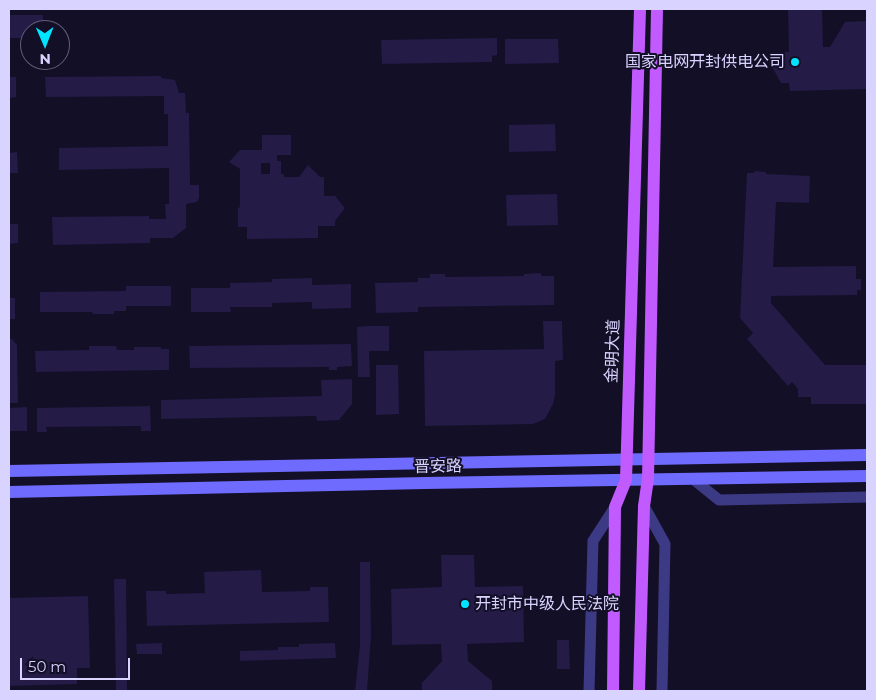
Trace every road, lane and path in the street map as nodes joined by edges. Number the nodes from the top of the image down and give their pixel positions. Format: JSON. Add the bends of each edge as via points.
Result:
{"nodes":[{"id":1,"x":640,"y":9,"type":"edge"},
{"id":2,"x":657,"y":9,"type":"edge"},
{"id":3,"x":867,"y":455,"type":"edge"},
{"id":4,"x":648,"y":458,"type":"junction"},
{"id":5,"x":626,"y":459,"type":"junction"},
{"id":6,"x":9,"y":470,"type":"edge"},
{"id":7,"x":867,"y":476,"type":"edge"},
{"id":8,"x":648,"y":479,"type":"junction"},
{"id":9,"x":693,"y":479,"type":"junction"},
{"id":10,"x":626,"y":480,"type":"junction"},
{"id":11,"x":9,"y":492,"type":"edge"},
{"id":12,"x":867,"y":497,"type":"edge"},
{"id":13,"x":644,"y":506,"type":"junction"},
{"id":14,"x":615,"y":507,"type":"junction"},
{"id":15,"x":589,"y":691,"type":"edge"},
{"id":16,"x":613,"y":691,"type":"edge"},
{"id":17,"x":639,"y":691,"type":"edge"},
{"id":18,"x":662,"y":691,"type":"edge"}],
"edges":[{"from":1,"to":5,"type":"main road","name":"金明大道"},
{"from":2,"to":4,"type":"main road"},
{"from":3,"to":4,"type":"main road","name":"晋安路"},
{"from":4,"to":5,"type":"main road","name":"晋安路"},
{"from":4,"to":8,"type":"main road"},
{"from":5,"to":6,"type":"main road","name":"晋安路"},
{"from":5,"to":10,"type":"main road","name":"金明大道"},
{"from":7,"to":9,"type":"main road","name":"晋安路"},
{"from":8,"to":9,"type":"main road","name":"晋安路"},
{"from":8,"to":10,"type":"main road","name":"晋安路"},
{"from":8,"to":13,"type":"main road"},
{"from":9,"to":12,"type":"street","via":[[719,500]]},
{"from":10,"to":11,"type":"main road","name":"晋安路"},
{"from":10,"to":14,"type":"main road","name":"金明大道"},
{"from":13,"to":17,"type":"main road"},
{"from":13,"to":18,"type":"street","via":[[665,544]]},
{"from":14,"to":15,"type":"street","via":[[594,541]]},
{"from":14,"to":16,"type":"main road","name":"金明大道"}]}
